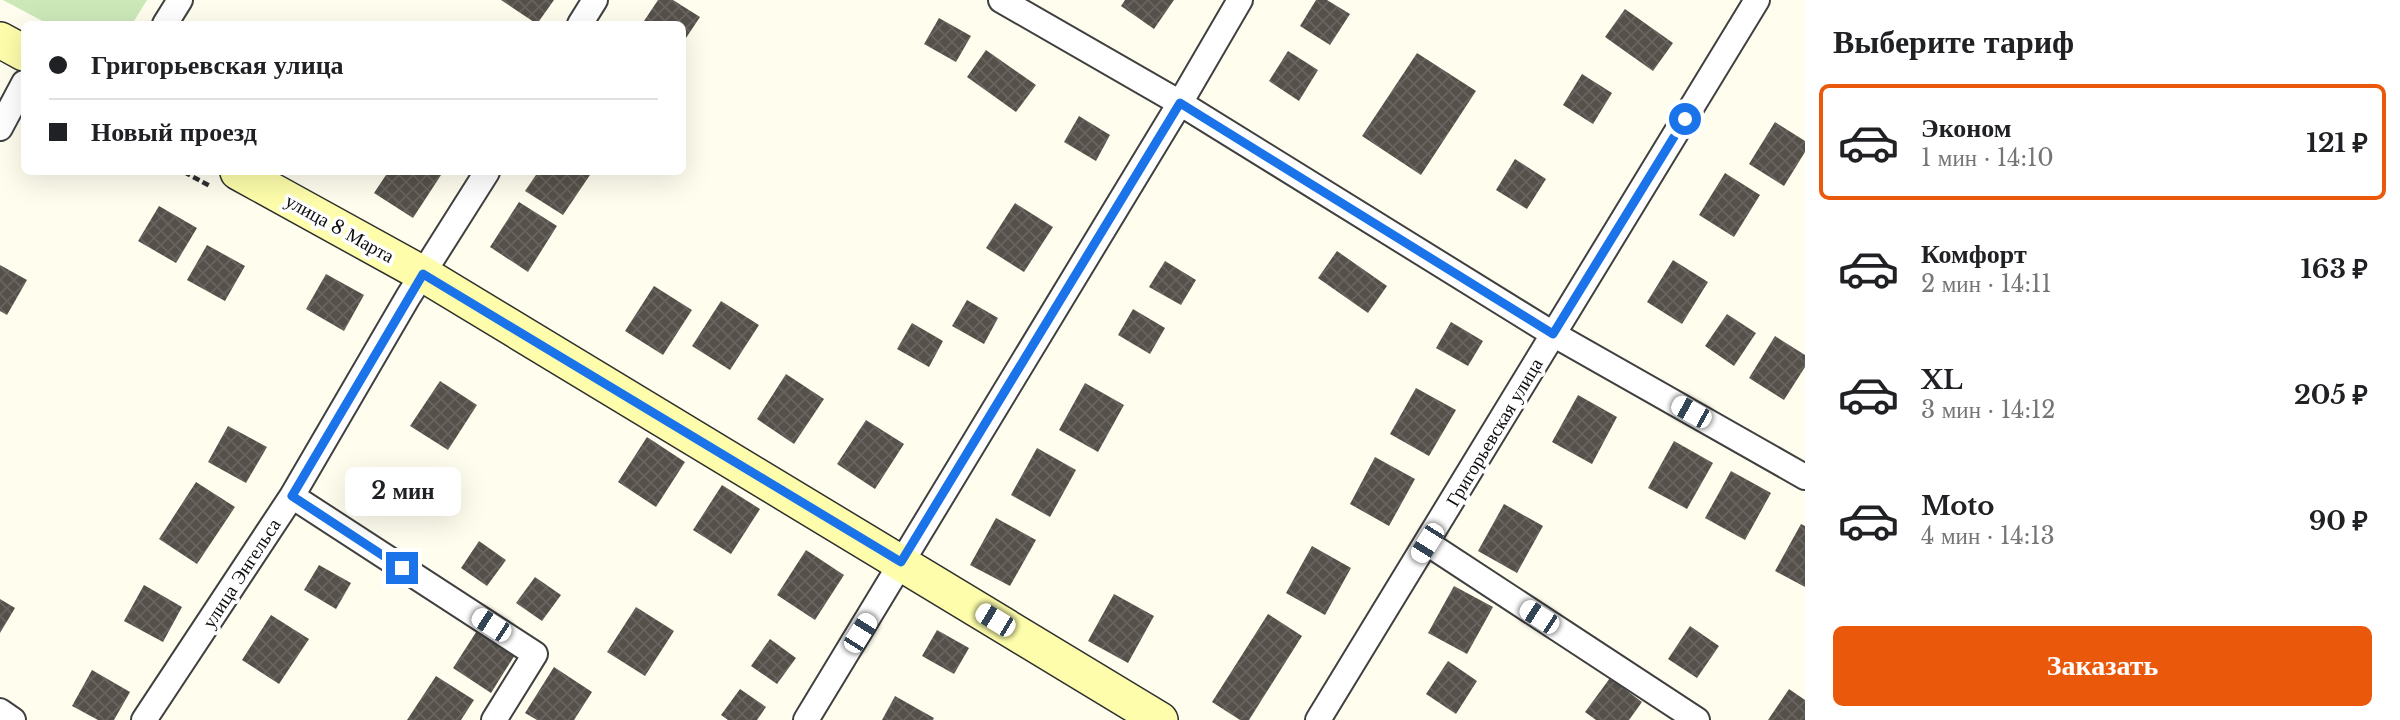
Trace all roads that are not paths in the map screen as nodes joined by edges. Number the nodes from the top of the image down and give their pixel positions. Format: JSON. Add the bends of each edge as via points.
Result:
{"nodes":[{"id":1,"x":180,"y":0,"type":"edge"},
{"id":2,"x":595,"y":0,"type":"edge"},
{"id":3,"x":1001,"y":0,"type":"edge"},
{"id":4,"x":1240,"y":0,"type":"edge"},
{"id":5,"x":1757,"y":0,"type":"edge"},
{"id":6,"x":167,"y":21,"type":"edge"},
{"id":7,"x":582,"y":21,"type":"edge"},
{"id":8,"x":0,"y":40,"type":"edge"},
{"id":9,"x":21,"y":51,"type":"edge"},
{"id":10,"x":21,"y":89,"type":"edge"},
{"id":11,"x":1180,"y":103,"type":"junction"},
{"id":12,"x":0,"y":128,"type":"edge"},
{"id":13,"x":243,"y":175,"type":"edge"},
{"id":14,"x":485,"y":175,"type":"edge"},
{"id":15,"x":423,"y":274,"type":"junction"},
{"id":16,"x":1553,"y":334,"type":"junction"},
{"id":17,"x":1805,"y":477,"type":"edge"},
{"id":18,"x":292,"y":496,"type":"junction"},
{"id":19,"x":1427,"y":543,"type":"junction"},
{"id":20,"x":901,"y":562,"type":"junction"},
{"id":21,"x":0,"y":711,"type":"edge"},
{"id":22,"x":13,"y":720,"type":"edge"},
{"id":23,"x":144,"y":720,"type":"edge"},
{"id":24,"x":494,"y":720,"type":"edge"},
{"id":25,"x":806,"y":720,"type":"edge"},
{"id":26,"x":1160,"y":720,"type":"edge"},
{"id":27,"x":1318,"y":720,"type":"edge"},
{"id":28,"x":1697,"y":720,"type":"edge"}],
"edges":[{"from":1,"to":6,"type":"street"},
{"from":2,"to":7,"type":"street"},
{"from":3,"to":11,"type":"street"},
{"from":4,"to":11,"type":"street"},
{"from":5,"to":16,"type":"street","name":"Григорьевская улица"},
{"from":8,"to":9,"type":"main road"},
{"from":10,"to":12,"type":"street"},
{"from":11,"to":16,"type":"street"},
{"from":11,"to":20,"type":"street"},
{"from":13,"to":15,"type":"main road","name":"улица 8 Марта"},
{"from":14,"to":15,"type":"street","name":"улица Энгельса"},
{"from":15,"to":18,"type":"street","name":"улица Энгельса"},
{"from":15,"to":20,"type":"main road","name":"улица 8 Марта"},
{"from":16,"to":17,"type":"street"},
{"from":16,"to":19,"type":"street","name":"Григорьевская улица"},
{"from":18,"to":23,"type":"street","name":"улица Энгельса"},
{"from":18,"to":24,"type":"street","via":[[535,654]]},
{"from":19,"to":27,"type":"street","name":"Григорьевская улица"},
{"from":19,"to":28,"type":"street"},
{"from":20,"to":25,"type":"street"},
{"from":20,"to":26,"type":"main road","name":"улица 8 Марта"},
{"from":21,"to":22,"type":"street"}]}
